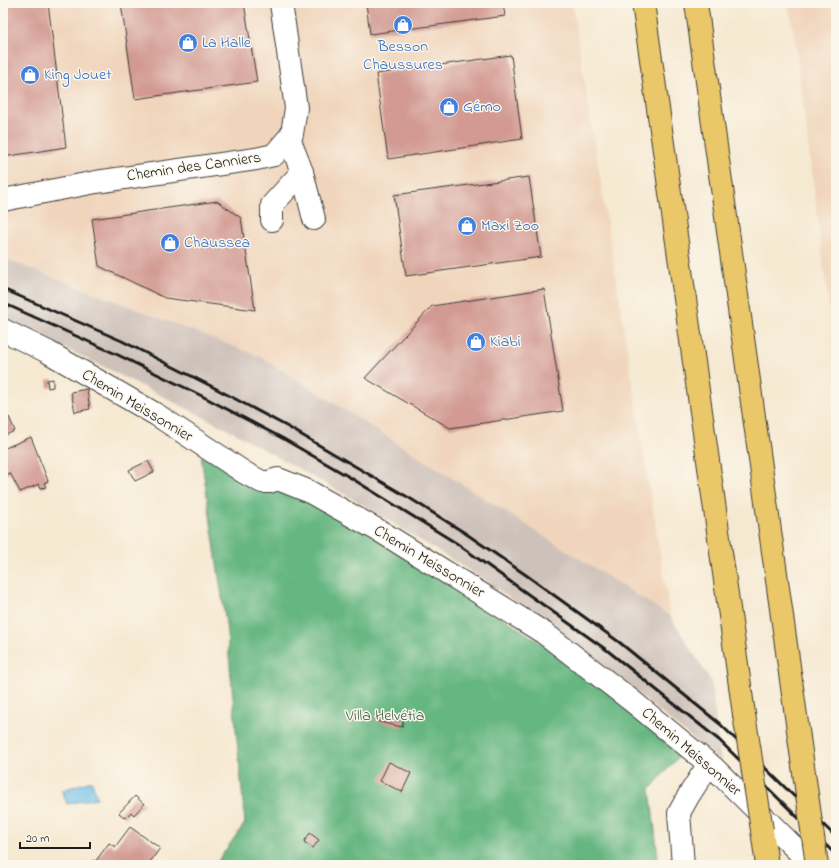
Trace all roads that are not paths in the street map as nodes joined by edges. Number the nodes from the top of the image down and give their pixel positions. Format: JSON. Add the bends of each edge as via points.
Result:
{"nodes":[{"id":1,"x":281,"y":3,"type":"edge"},
{"id":2,"x":632,"y":3,"type":"edge"},
{"id":3,"x":643,"y":3,"type":"edge"},
{"id":4,"x":696,"y":3,"type":"edge"},
{"id":5,"x":289,"y":138,"type":"junction"},
{"id":6,"x":302,"y":172,"type":"junction"},
{"id":7,"x":3,"y":200,"type":"edge"},
{"id":8,"x":672,"y":205,"type":"junction"},
{"id":9,"x":314,"y":219,"type":"dead end"},
{"id":10,"x":272,"y":220,"type":"dead end"},
{"id":11,"x":3,"y":330,"type":"edge"},
{"id":12,"x":709,"y":764,"type":"junction"},
{"id":13,"x":683,"y":865,"type":"edge"},
{"id":14,"x":767,"y":865,"type":"edge"},
{"id":15,"x":812,"y":865,"type":"edge"},
{"id":16,"x":817,"y":865,"type":"edge"}],
"edges":[{"from":1,"to":5,"type":"street","name":"Chemin des Canniers","via":[[296,108],[292,134]]},
{"from":2,"to":8,"type":"highway"},
{"from":3,"to":8,"type":"highway"},
{"from":4,"to":16,"type":"highway","bridge":true},
{"from":5,"to":6,"type":"street"},
{"from":5,"to":7,"type":"street","name":"Chemin des Canniers","via":[[274,155],[256,159],[96,182]]},
{"from":6,"to":9,"type":"street"},
{"from":6,"to":10,"type":"street","via":[[272,205]]},
{"from":8,"to":14,"type":"highway","bridge":true},
{"from":11,"to":12,"type":"street","name":"Chemin Meissonnier","via":[[48,352],[157,415],[245,473],[262,482],[278,479],[292,484],[383,533],[544,633]]},
{"from":12,"to":13,"type":"street","via":[[679,813]]},
{"from":12,"to":15,"type":"street","name":"Chemin Meissonnier"}]}
